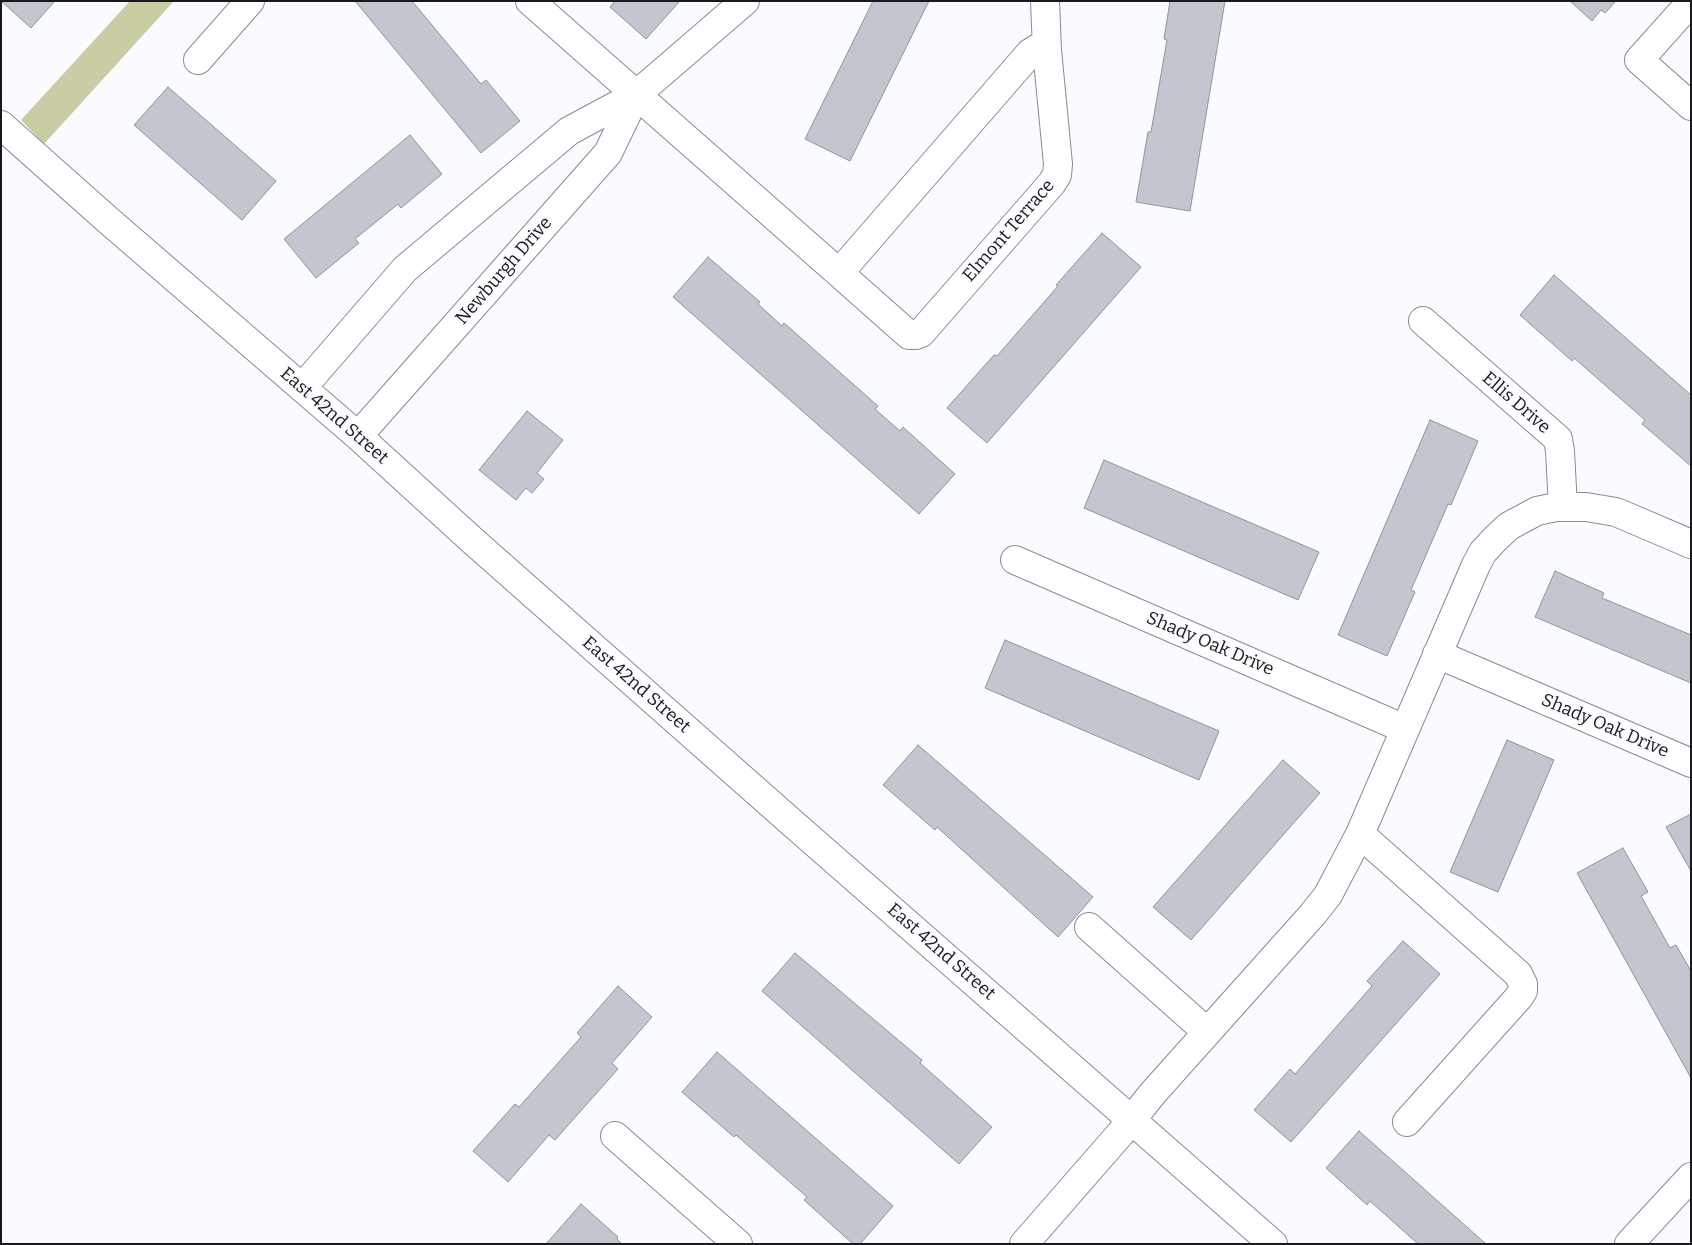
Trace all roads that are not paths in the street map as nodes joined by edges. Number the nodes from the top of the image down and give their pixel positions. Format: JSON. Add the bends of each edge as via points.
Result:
{"nodes":[{"id":1,"x":250,"y":1,"type":"edge"},
{"id":2,"x":530,"y":1,"type":"edge"},
{"id":3,"x":745,"y":1,"type":"edge"},
{"id":4,"x":1044,"y":1,"type":"edge"},
{"id":5,"x":1691,"y":2,"type":"edge"},
{"id":6,"x":1047,"y":50,"type":"junction"},
{"id":7,"x":198,"y":60,"type":"dead end"},
{"id":8,"x":636,"y":95,"type":"junction"},
{"id":9,"x":1691,"y":106,"type":"edge"},
{"id":10,"x":1,"y":124,"type":"edge"},
{"id":11,"x":839,"y":273,"type":"junction"},
{"id":12,"x":1423,"y":321,"type":"dead end"},
{"id":13,"x":302,"y":388,"type":"junction"},
{"id":14,"x":358,"y":436,"type":"junction"},
{"id":15,"x":1563,"y":507,"type":"junction"},
{"id":16,"x":1691,"y":544,"type":"edge"},
{"id":17,"x":1015,"y":560,"type":"dead end"},
{"id":18,"x":1437,"y":654,"type":"junction"},
{"id":19,"x":1405,"y":729,"type":"junction"},
{"id":20,"x":1691,"y":763,"type":"edge"},
{"id":21,"x":1360,"y":834,"type":"junction"},
{"id":22,"x":1089,"y":927,"type":"dead end"},
{"id":23,"x":1207,"y":1032,"type":"junction"},
{"id":24,"x":1132,"y":1119,"type":"junction"},
{"id":25,"x":1408,"y":1122,"type":"dead end"},
{"id":26,"x":615,"y":1136,"type":"dead end"},
{"id":27,"x":1691,"y":1177,"type":"edge"},
{"id":28,"x":738,"y":1244,"type":"edge"},
{"id":29,"x":1024,"y":1244,"type":"edge"},
{"id":30,"x":1273,"y":1244,"type":"edge"},
{"id":31,"x":1630,"y":1244,"type":"edge"}],
"edges":[{"from":1,"to":7,"type":"street"},
{"from":2,"to":8,"type":"street"},
{"from":3,"to":8,"type":"street","name":"Newburgh Drive"},
{"from":4,"to":6,"type":"street"},
{"from":5,"to":9,"type":"street","via":[[1639,60]]},
{"from":6,"to":11,"type":"street","via":[[1038,48],[1030,53]]},
{"from":6,"to":11,"type":"street","name":"Elmont Terrace","via":[[1057,175],[921,333],[909,335]]},
{"from":8,"to":11,"type":"street","name":"Elmont Terrace"},
{"from":8,"to":13,"type":"street","via":[[569,131],[406,269]]},
{"from":8,"to":14,"type":"street","name":"Newburgh Drive","via":[[608,153]]},
{"from":10,"to":13,"type":"street","name":"East 42nd Street"},
{"from":12,"to":15,"type":"street","name":"Ellis Drive","via":[[1558,439]]},
{"from":13,"to":14,"type":"street","name":"East 42nd Street"},
{"from":14,"to":24,"type":"street","name":"East 42nd Street","via":[[473,541]]},
{"from":15,"to":16,"type":"street","via":[[1606,509]]},
{"from":15,"to":18,"type":"street","via":[[1537,512],[1495,538],[1476,565]]},
{"from":17,"to":19,"type":"street","name":"Shady Oak Drive"},
{"from":18,"to":19,"type":"street"},
{"from":18,"to":20,"type":"street","name":"Shady Oak Drive"},
{"from":19,"to":21,"type":"street"},
{"from":21,"to":23,"type":"street","via":[[1321,905]]},
{"from":21,"to":25,"type":"street","via":[[1518,974],[1523,984],[1519,997]]},
{"from":22,"to":23,"type":"street"},
{"from":23,"to":24,"type":"street"},
{"from":24,"to":29,"type":"street"},
{"from":24,"to":30,"type":"street","name":"East 42nd Street"},
{"from":26,"to":28,"type":"street"},
{"from":27,"to":31,"type":"street"}]}
